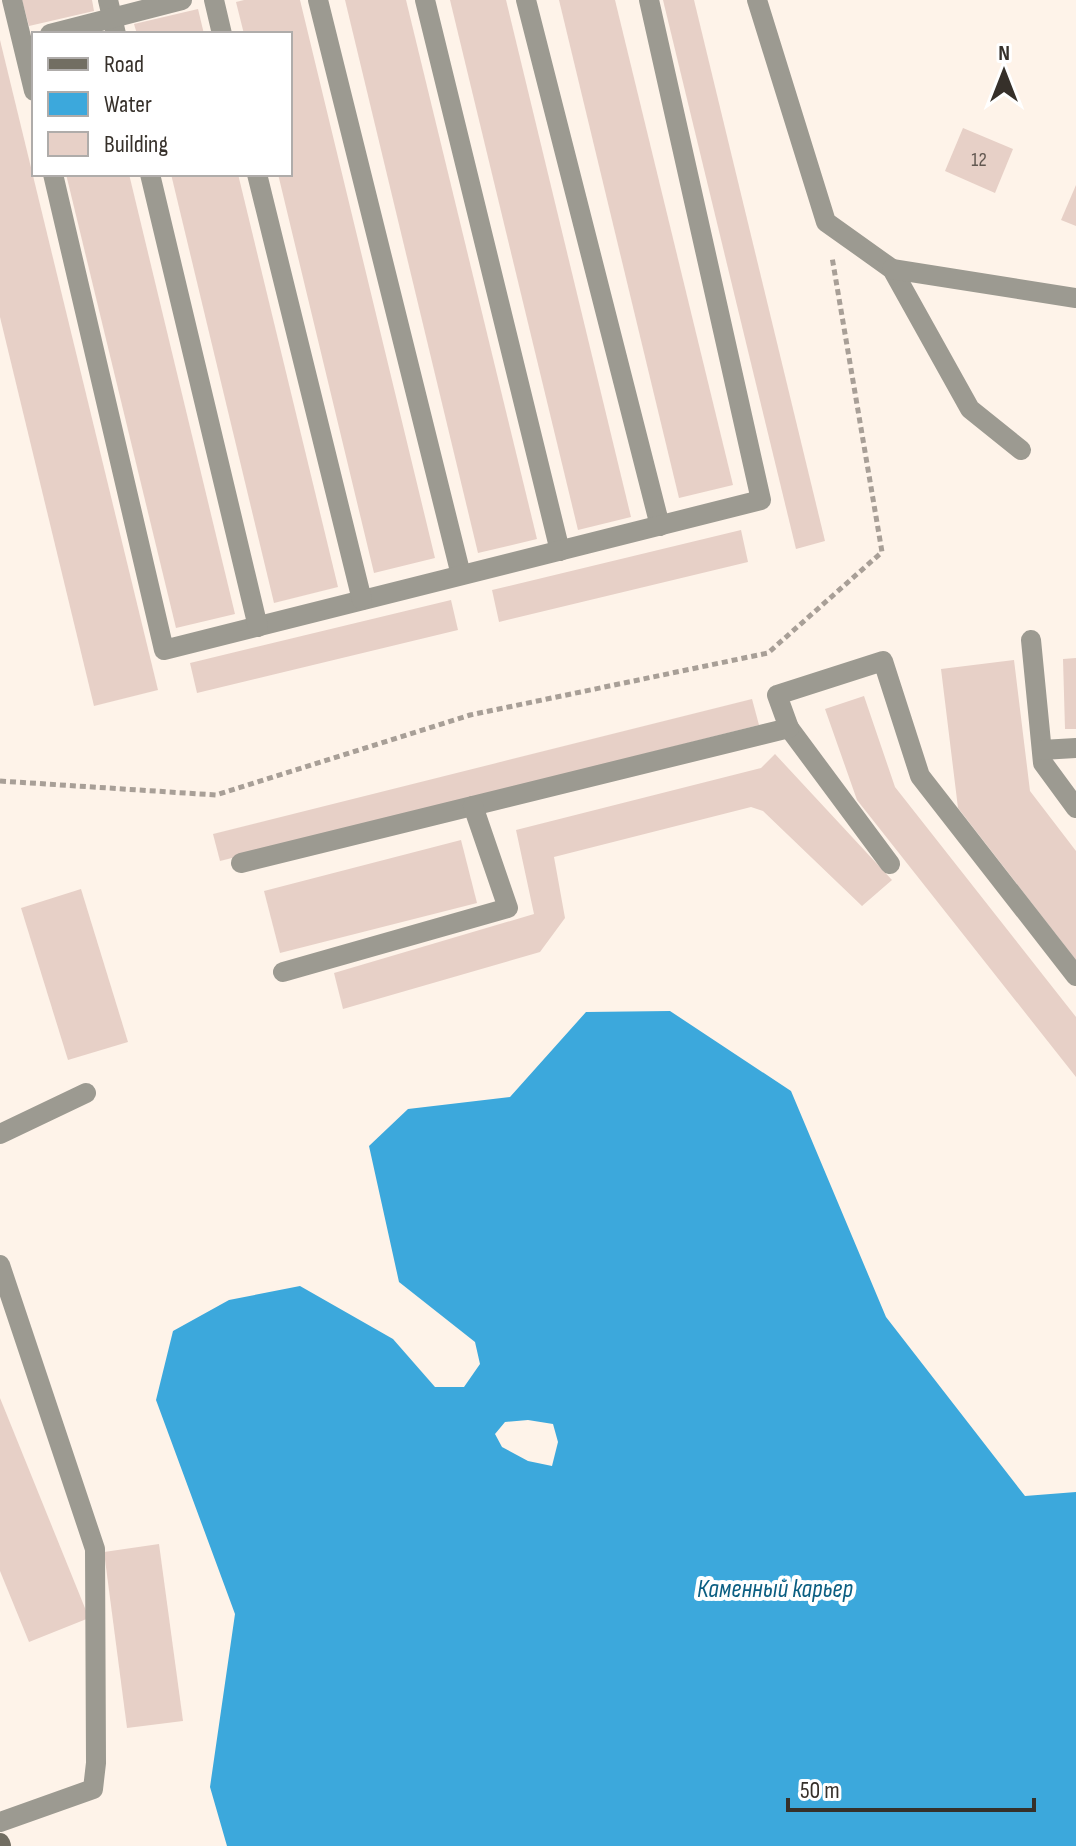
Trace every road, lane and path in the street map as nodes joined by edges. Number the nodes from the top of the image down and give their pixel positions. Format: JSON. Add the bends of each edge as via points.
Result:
{"nodes":[{"id":1,"x":12,"y":0,"type":"edge"},
{"id":2,"x":182,"y":0,"type":"edge"},
{"id":3,"x":214,"y":0,"type":"edge"},
{"id":4,"x":318,"y":0,"type":"edge"},
{"id":5,"x":425,"y":0,"type":"edge"},
{"id":6,"x":526,"y":0,"type":"edge"},
{"id":7,"x":649,"y":0,"type":"edge"},
{"id":8,"x":757,"y":0,"type":"edge"},
{"id":9,"x":112,"y":17,"type":"edge"},
{"id":10,"x":57,"y":32,"type":"edge"},
{"id":11,"x":222,"y":32,"type":"edge"},
{"id":12,"x":28,"y":40,"type":"edge"},
{"id":13,"x":32,"y":74,"type":"edge"},
{"id":14,"x":53,"y":176,"type":"edge"},
{"id":15,"x":150,"y":176,"type":"edge"},
{"id":16,"x":257,"y":176,"type":"edge"},
{"id":17,"x":826,"y":222,"type":"junction"},
{"id":18,"x":892,"y":269,"type":"junction"},
{"id":19,"x":1076,"y":298,"type":"edge"},
{"id":20,"x":1021,"y":450,"type":"dead end"},
{"id":21,"x":660,"y":526,"type":"junction"},
{"id":22,"x":560,"y":551,"type":"junction"},
{"id":23,"x":461,"y":575,"type":"junction"},
{"id":24,"x":362,"y":600,"type":"junction"},
{"id":25,"x":258,"y":627,"type":"junction"},
{"id":26,"x":1031,"y":640,"type":"dead end"},
{"id":27,"x":789,"y":728,"type":"junction"},
{"id":28,"x":1076,"y":748,"type":"edge"},
{"id":29,"x":1042,"y":750,"type":"junction"},
{"id":30,"x":0,"y":781,"type":"edge"},
{"id":31,"x":473,"y":806,"type":"junction"},
{"id":32,"x":1076,"y":808,"type":"edge"},
{"id":33,"x":241,"y":863,"type":"dead end"},
{"id":34,"x":890,"y":864,"type":"dead end"},
{"id":35,"x":283,"y":972,"type":"dead end"},
{"id":36,"x":1076,"y":976,"type":"edge"},
{"id":37,"x":86,"y":1093,"type":"dead end"},
{"id":38,"x":0,"y":1134,"type":"edge"},
{"id":39,"x":0,"y":1265,"type":"edge"},
{"id":40,"x":0,"y":1822,"type":"edge"}],
"edges":[{"from":1,"to":12,"type":"lane"},
{"from":2,"to":9,"type":"lane"},
{"from":3,"to":11,"type":"lane"},
{"from":4,"to":23,"type":"lane"},
{"from":5,"to":22,"type":"lane"},
{"from":6,"to":21,"type":"lane"},
{"from":7,"to":21,"type":"lane","via":[[761,500]]},
{"from":8,"to":17,"type":"lane"},
{"from":9,"to":10,"type":"lane"},
{"from":12,"to":13,"type":"lane"},
{"from":14,"to":25,"type":"lane","via":[[164,650]]},
{"from":15,"to":25,"type":"lane"},
{"from":16,"to":24,"type":"lane"},
{"from":17,"to":18,"type":"lane"},
{"from":17,"to":30,"type":"path","via":[[882,552],[768,653],[470,715],[216,795]]},
{"from":18,"to":19,"type":"lane"},
{"from":18,"to":20,"type":"lane","via":[[970,409]]},
{"from":21,"to":22,"type":"lane"},
{"from":22,"to":23,"type":"lane"},
{"from":23,"to":24,"type":"lane"},
{"from":24,"to":25,"type":"lane"},
{"from":26,"to":29,"type":"lane"},
{"from":27,"to":31,"type":"lane"},
{"from":27,"to":34,"type":"lane"},
{"from":27,"to":36,"type":"lane","via":[[777,695],[883,661],[920,776]]},
{"from":28,"to":29,"type":"lane"},
{"from":29,"to":32,"type":"lane","via":[[1043,763]]},
{"from":31,"to":33,"type":"lane"},
{"from":31,"to":35,"type":"lane","via":[[508,908]]},
{"from":37,"to":38,"type":"lane"},
{"from":39,"to":40,"type":"lane","via":[[95,1549],[96,1763],[93,1789]]}]}
